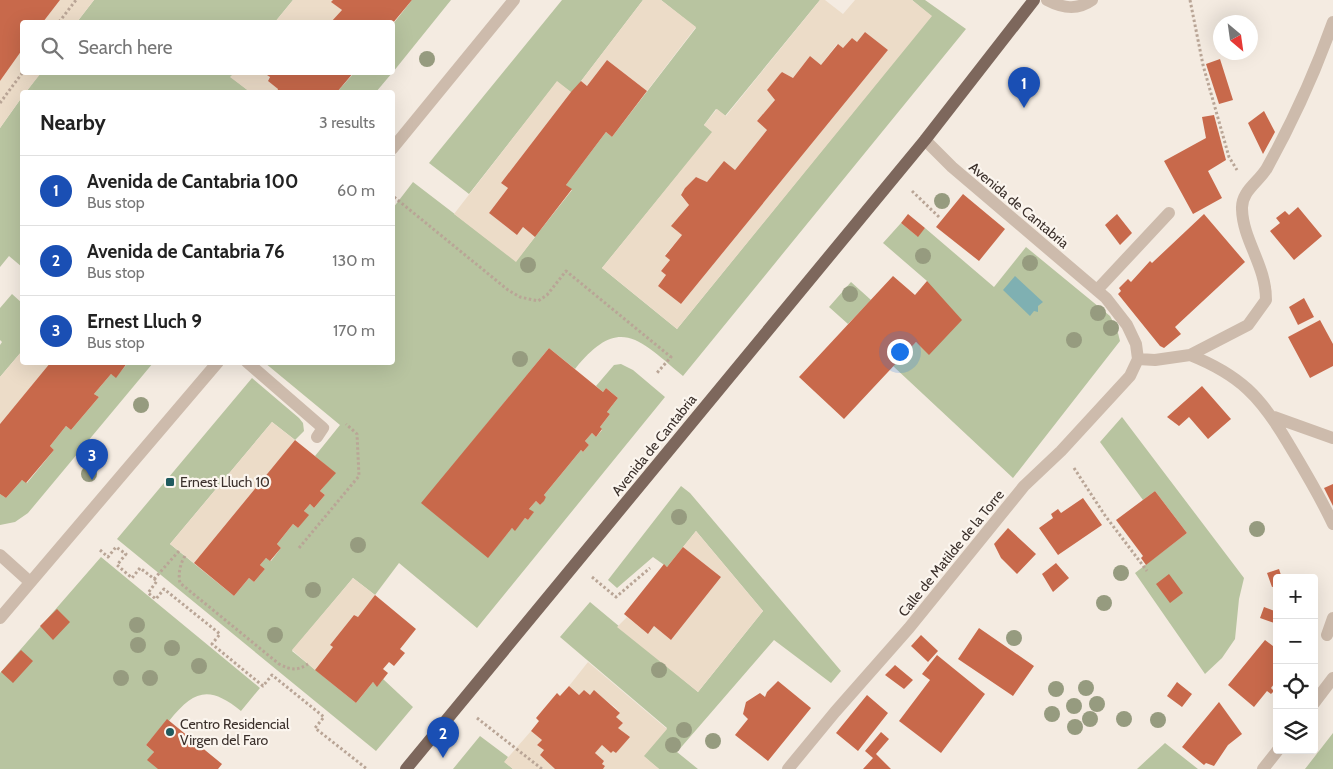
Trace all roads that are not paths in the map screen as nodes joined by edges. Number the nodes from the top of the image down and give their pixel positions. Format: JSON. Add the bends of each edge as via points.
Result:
{"nodes":[{"id":1,"x":514,"y":0,"type":"edge"},
{"id":2,"x":1034,"y":0,"type":"edge"},
{"id":3,"x":1047,"y":0,"type":"edge"},
{"id":4,"x":1092,"y":0,"type":"edge"},
{"id":5,"x":1333,"y":22,"type":"edge"},
{"id":6,"x":925,"y":140,"type":"junction"},
{"id":7,"x":395,"y":145,"type":"edge"},
{"id":8,"x":1169,"y":213,"type":"dead end"},
{"id":9,"x":1097,"y":290,"type":"junction"},
{"id":10,"x":1190,"y":355,"type":"junction"},
{"id":11,"x":1138,"y":359,"type":"junction"},
{"id":12,"x":215,"y":365,"type":"edge"},
{"id":13,"x":250,"y":365,"type":"edge"},
{"id":14,"x":1274,"y":417,"type":"junction"},
{"id":15,"x":317,"y":437,"type":"dead end"},
{"id":16,"x":1333,"y":438,"type":"edge"},
{"id":17,"x":1333,"y":524,"type":"edge"},
{"id":18,"x":0,"y":555,"type":"edge"},
{"id":19,"x":30,"y":582,"type":"junction"},
{"id":20,"x":0,"y":618,"type":"edge"},
{"id":21,"x":1333,"y":618,"type":"edge"},
{"id":22,"x":1328,"y":635,"type":"dead end"},
{"id":23,"x":1333,"y":678,"type":"edge"},
{"id":24,"x":1318,"y":698,"type":"edge"},
{"id":25,"x":1275,"y":754,"type":"edge"},
{"id":26,"x":406,"y":769,"type":"edge"},
{"id":27,"x":788,"y":769,"type":"edge"},
{"id":28,"x":1263,"y":769,"type":"edge"}],
"edges":[{"from":1,"to":7,"type":"street"},
{"from":2,"to":6,"type":"main road","name":"Avenida de Cantabria"},
{"from":3,"to":4,"type":"street","via":[[1072,8]]},
{"from":5,"to":10,"type":"street","via":[[1317,69],[1290,124],[1266,170],[1243,199],[1242,210],[1250,240],[1263,271],[1266,300],[1248,326]]},
{"from":6,"to":9,"type":"street","name":"Avenida de Cantabria","via":[[952,167]]},
{"from":6,"to":26,"type":"main road","name":"Avenida de Cantabria"},
{"from":8,"to":9,"type":"street"},
{"from":9,"to":11,"type":"street","via":[[1127,325],[1136,344]]},
{"from":10,"to":11,"type":"street"},
{"from":10,"to":14,"type":"street","via":[[1230,374]]},
{"from":11,"to":27,"type":"street","name":"Calle de Matilde de la Torre","via":[[1130,376],[1062,451],[1024,486],[909,628]]},
{"from":12,"to":19,"type":"street"},
{"from":13,"to":15,"type":"street","via":[[323,428]]},
{"from":14,"to":16,"type":"street"},
{"from":14,"to":17,"type":"street"},
{"from":18,"to":19,"type":"street"},
{"from":19,"to":20,"type":"street"},
{"from":21,"to":22,"type":"street"},
{"from":23,"to":24,"type":"street"},
{"from":25,"to":28,"type":"street"}]}
